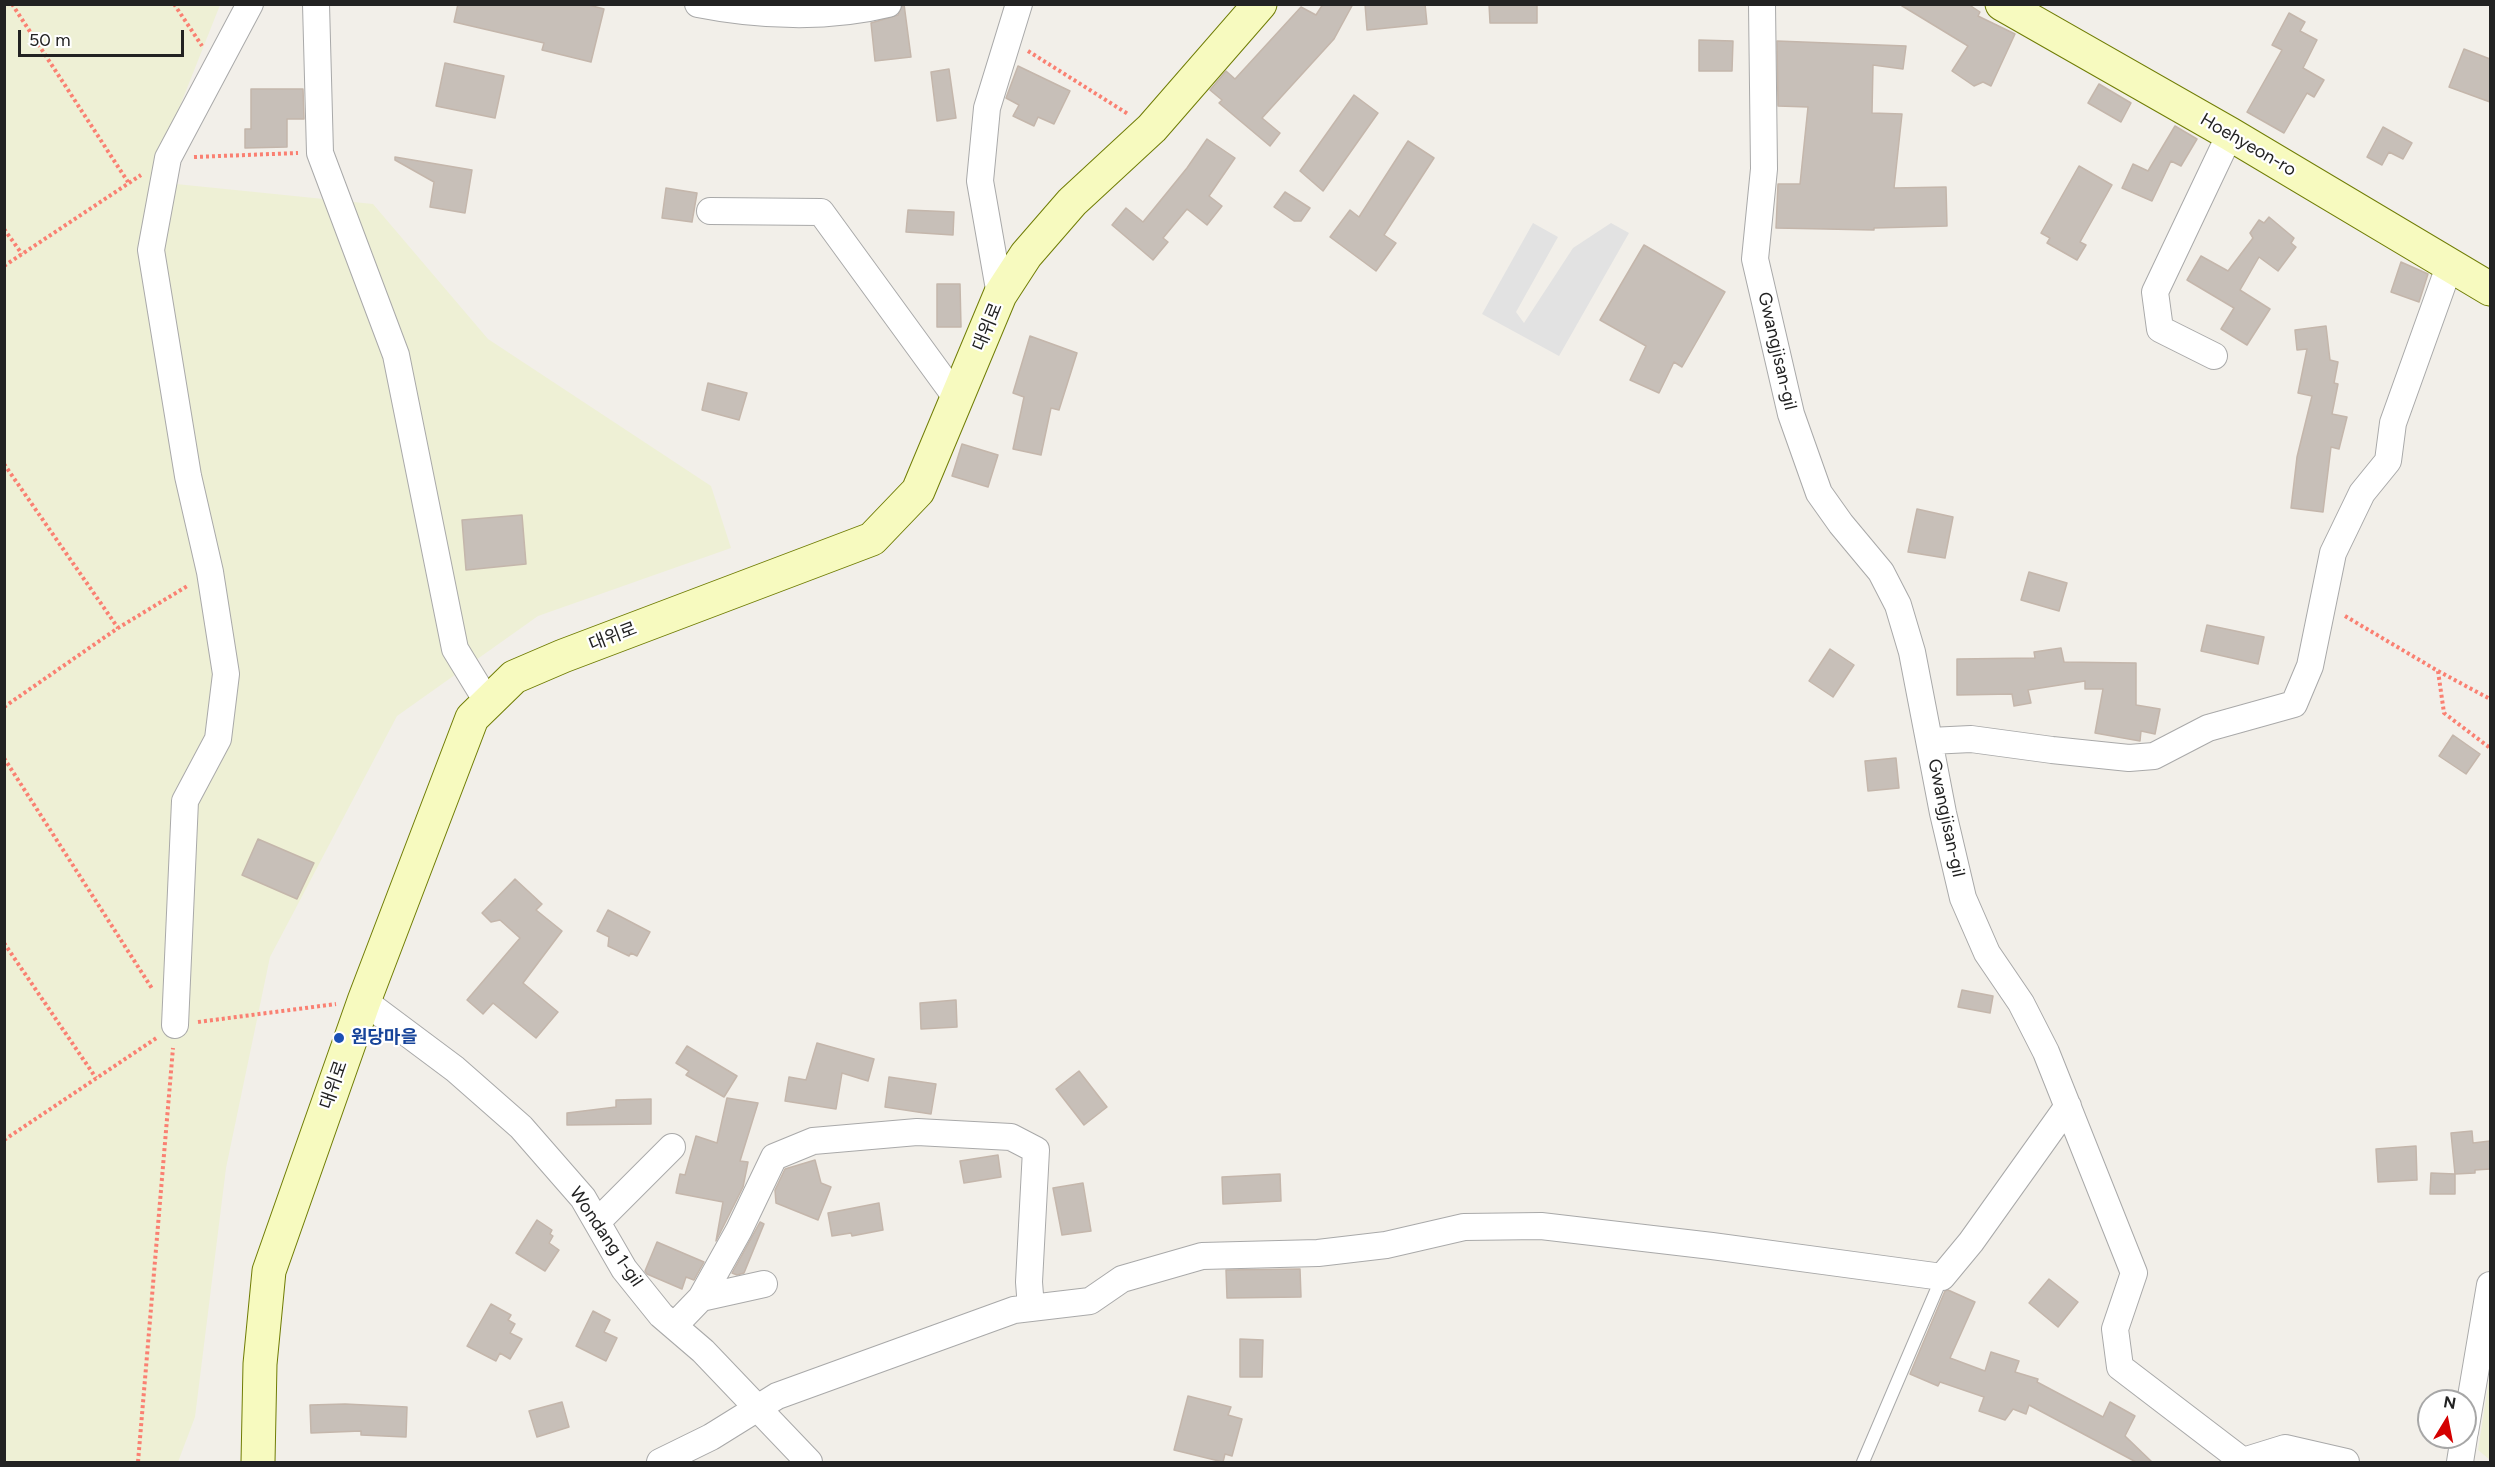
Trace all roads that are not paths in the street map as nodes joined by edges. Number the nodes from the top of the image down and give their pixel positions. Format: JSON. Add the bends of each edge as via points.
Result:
{"nodes":[{"id":1,"x":250,"y":4,"type":"edge"},
{"id":2,"x":316,"y":4,"type":"edge"},
{"id":3,"x":698,"y":4,"type":"edge"},
{"id":4,"x":888,"y":4,"type":"edge"},
{"id":5,"x":1019,"y":4,"type":"edge"},
{"id":6,"x":1260,"y":4,"type":"edge"},
{"id":7,"x":1762,"y":4,"type":"edge"},
{"id":8,"x":2002,"y":4,"type":"edge"},
{"id":9,"x":2230,"y":134,"type":"junction"},
{"id":10,"x":710,"y":211,"type":"dead end"},
{"id":11,"x":2450,"y":264,"type":"junction"},
{"id":12,"x":2490,"y":289,"type":"edge"},
{"id":13,"x":1000,"y":295,"type":"junction"},
{"id":14,"x":2214,"y":356,"type":"dead end"},
{"id":15,"x":958,"y":400,"type":"junction"},
{"id":16,"x":488,"y":703,"type":"junction"},
{"id":17,"x":1930,"y":741,"type":"junction"},
{"id":18,"x":364,"y":1001,"type":"junction"},
{"id":19,"x":175,"y":1025,"type":"road end"},
{"id":20,"x":2068,"y":1106,"type":"junction"},
{"id":21,"x":672,"y":1148,"type":"dead end"},
{"id":22,"x":597,"y":1222,"type":"junction"},
{"id":23,"x":1942,"y":1277,"type":"junction"},
{"id":24,"x":764,"y":1284,"type":"dead end"},
{"id":25,"x":2490,"y":1285,"type":"edge"},
{"id":26,"x":700,"y":1298,"type":"junction"},
{"id":27,"x":1031,"y":1308,"type":"junction"},
{"id":28,"x":674,"y":1326,"type":"junction"},
{"id":29,"x":2472,"y":1389,"type":"edge"},
{"id":30,"x":757,"y":1408,"type":"junction"},
{"id":31,"x":258,"y":1462,"type":"edge"},
{"id":32,"x":660,"y":1462,"type":"edge"},
{"id":33,"x":809,"y":1462,"type":"edge"},
{"id":34,"x":1863,"y":1462,"type":"edge"},
{"id":35,"x":2346,"y":1462,"type":"edge"}],
"edges":[{"from":1,"to":19,"type":"street","via":[[168,158],[151,250],[226,674],[218,739],[185,801]]},
{"from":2,"to":16,"type":"street","via":[[320,153],[396,355],[455,650]]},
{"from":3,"to":4,"type":"street","via":[[737,12],[804,15]]},
{"from":5,"to":13,"type":"street","via":[[987,108],[980,181]]},
{"from":6,"to":13,"type":"street","name":"대위로","via":[[1152,128],[1072,202],[1026,255]]},
{"from":7,"to":17,"type":"street","name":"Gwangjisan-gil","via":[[1764,169],[1755,259],[1791,414],[1819,493],[1881,572],[1898,605]]},
{"from":8,"to":9,"type":"street","name":"Hoehyeon-ro"},
{"from":9,"to":11,"type":"street","name":"Hoehyeon-ro"},
{"from":9,"to":14,"type":"street","via":[[2155,292],[2160,329]]},
{"from":10,"to":15,"type":"street","via":[[821,212]]},
{"from":11,"to":12,"type":"street","name":"Hoehyeon-ro"},
{"from":11,"to":17,"type":"street","via":[[2393,423],[2388,461],[2362,493],[2333,553],[2310,666],[2294,704],[2208,728],[2154,756],[2129,758],[1971,739]]},
{"from":13,"to":15,"type":"street","name":"대위로"},
{"from":15,"to":16,"type":"street","name":"대위로","via":[[918,491],[872,539],[563,656],[514,677]]},
{"from":16,"to":18,"type":"street","name":"대위로","via":[[472,718]]},
{"from":17,"to":20,"type":"street","name":"Gwangjisan-gil","via":[[1963,898],[1987,953],[2021,1003],[2046,1052]]},
{"from":18,"to":22,"type":"street","name":"Wondang 1-gil","via":[[455,1069],[521,1127],[583,1198]]},
{"from":18,"to":31,"type":"street","name":"대위로","via":[[269,1271],[260,1364]]},
{"from":20,"to":23,"type":"street"},
{"from":20,"to":35,"type":"street","name":"Gwangjisan-gil","via":[[2134,1273],[2115,1329],[2120,1366],[2243,1461],[2285,1448]]},
{"from":21,"to":22,"type":"street"},
{"from":22,"to":28,"type":"street","name":"Wondang 1-gil","via":[[624,1269],[661,1316]]},
{"from":23,"to":27,"type":"street","via":[[1553,1228],[1464,1227],[1386,1245],[1318,1253],[1202,1256],[1122,1279],[1090,1301]]},
{"from":23,"to":34,"type":"lane"},
{"from":24,"to":26,"type":"street"},
{"from":25,"to":29,"type":"street"},
{"from":26,"to":27,"type":"street","via":[[774,1157],[813,1141],[917,1132],[1011,1137],[1036,1150]]},
{"from":26,"to":28,"type":"street"},
{"from":27,"to":30,"type":"street","via":[[1014,1310],[777,1396]]},
{"from":28,"to":30,"type":"street","name":"Wondang 1-gil"},
{"from":30,"to":32,"type":"street"},
{"from":30,"to":33,"type":"street","name":"Wondang 1-gil"}]}
